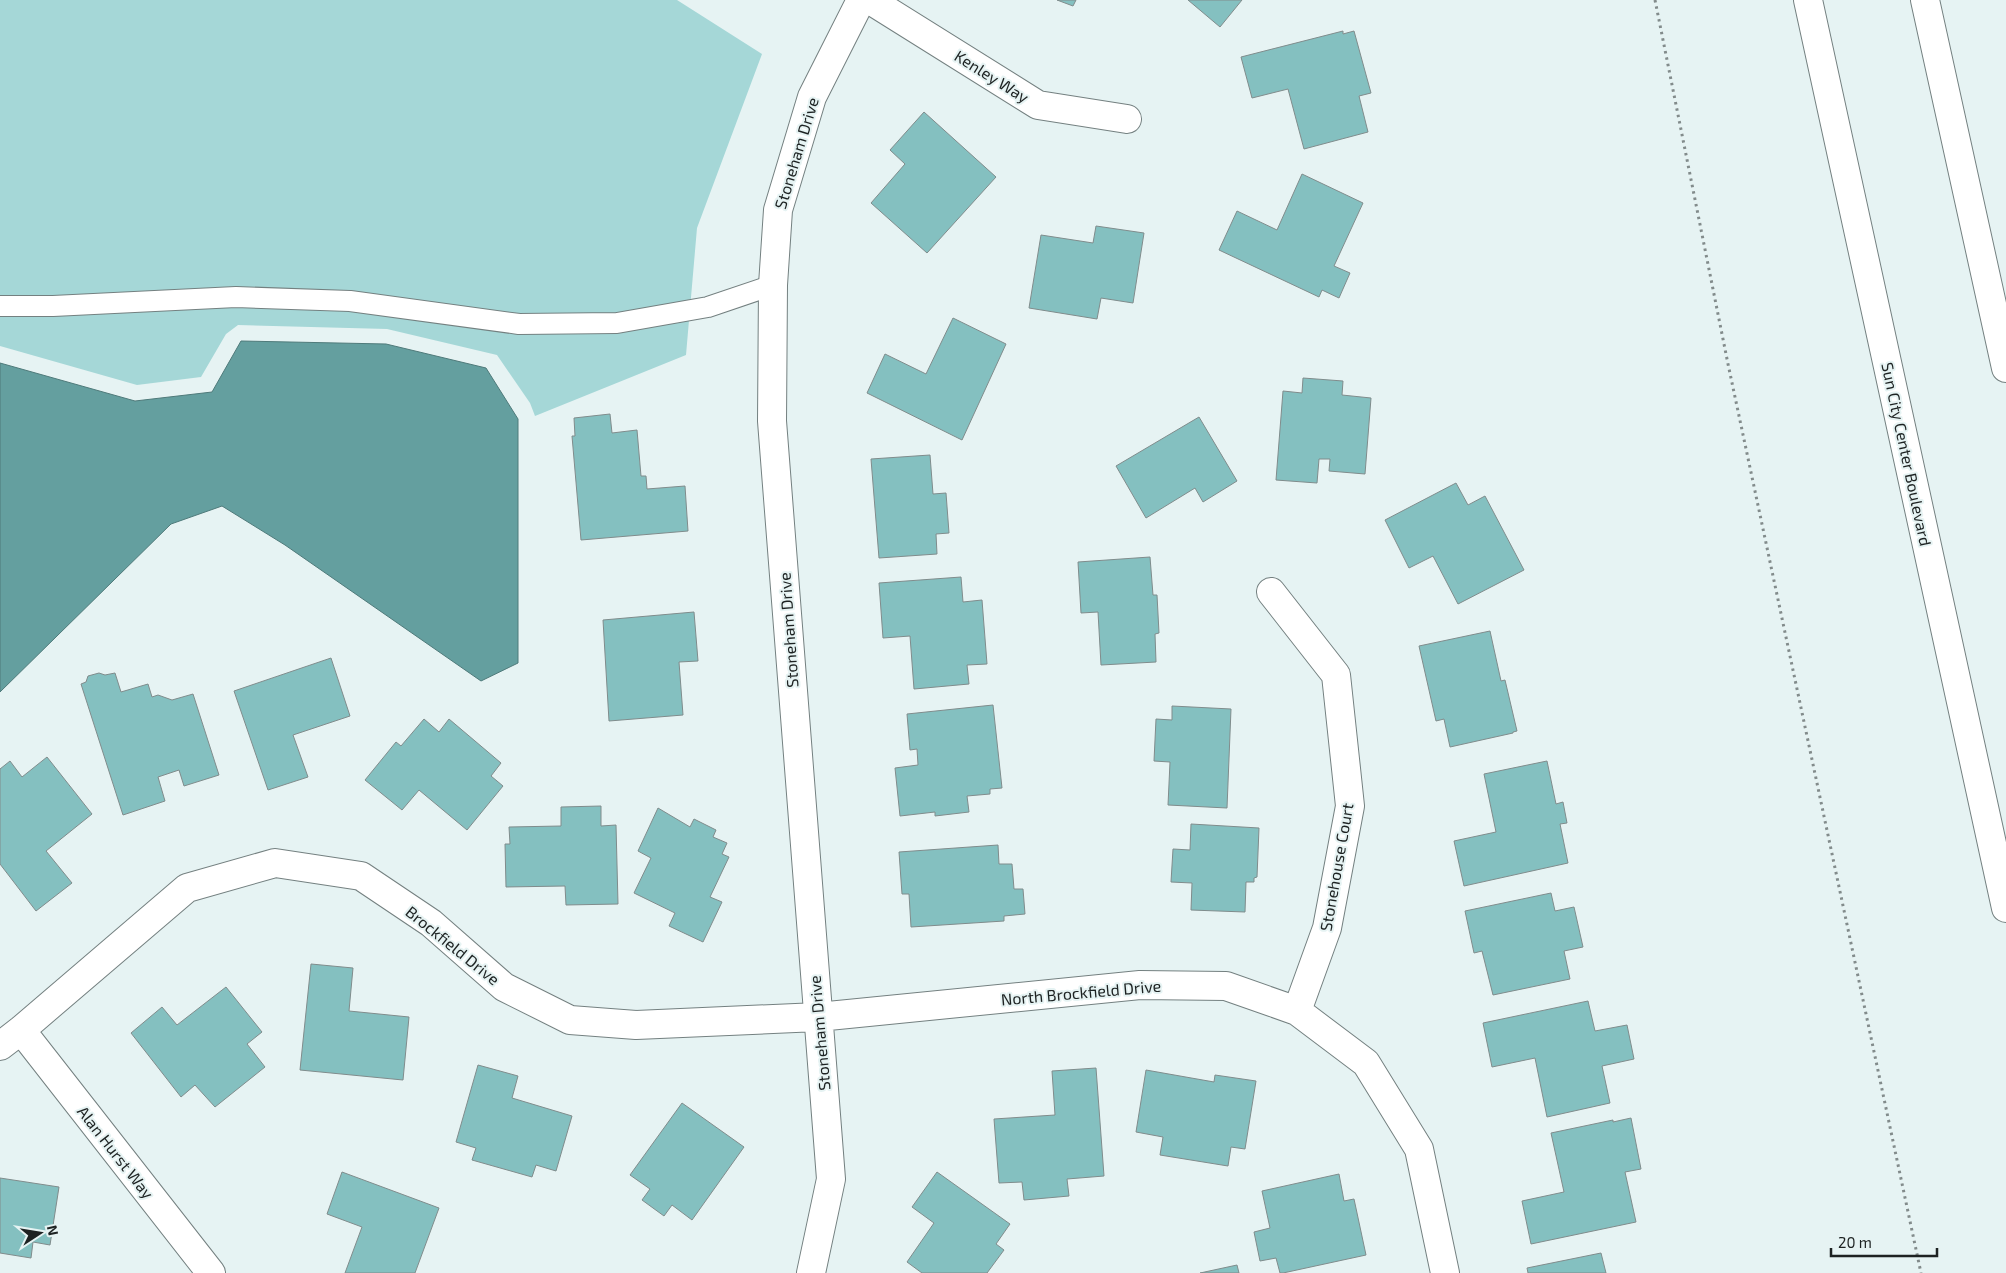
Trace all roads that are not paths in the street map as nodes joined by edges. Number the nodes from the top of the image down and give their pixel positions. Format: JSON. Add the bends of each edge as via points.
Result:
{"nodes":[{"id":1,"x":861,"y":0,"type":"edge"},
{"id":2,"x":870,"y":0,"type":"edge"},
{"id":3,"x":1808,"y":0,"type":"edge"},
{"id":4,"x":1925,"y":0,"type":"edge"},
{"id":5,"x":1127,"y":119,"type":"dead end"},
{"id":6,"x":773,"y":285,"type":"junction"},
{"id":7,"x":0,"y":306,"type":"edge"},
{"id":8,"x":2006,"y":368,"type":"edge"},
{"id":9,"x":1270,"y":592,"type":"dead end"},
{"id":10,"x":1979,"y":786,"type":"junction"},
{"id":11,"x":2006,"y":844,"type":"edge"},
{"id":12,"x":2006,"y":908,"type":"edge"},
{"id":13,"x":1297,"y":1011,"type":"junction"},
{"id":14,"x":818,"y":1017,"type":"junction"},
{"id":15,"x":22,"y":1030,"type":"junction"},
{"id":16,"x":0,"y":1046,"type":"edge"},
{"id":17,"x":211,"y":1273,"type":"edge"},
{"id":18,"x":811,"y":1273,"type":"edge"},
{"id":19,"x":1445,"y":1273,"type":"edge"}],
"edges":[{"from":1,"to":6,"type":"street","name":"Stoneham Drive","via":[[812,97],[778,210]]},
{"from":2,"to":5,"type":"street","name":"Kenley Way","via":[[1038,105]]},
{"from":3,"to":10,"type":"street","name":"Sun City Center Boulevard"},
{"from":4,"to":8,"type":"street"},
{"from":6,"to":7,"type":"lane","via":[[708,307],[617,323],[519,324],[350,301],[302,299],[236,298]]},
{"from":6,"to":14,"type":"street","name":"Stoneham Drive","via":[[772,421]]},
{"from":9,"to":13,"type":"street","name":"Stonehouse Court","via":[[1336,675],[1350,806],[1327,928]]},
{"from":10,"to":11,"type":"street"},
{"from":10,"to":12,"type":"street","name":"Sun City Center Boulevard"},
{"from":13,"to":14,"type":"street","name":"North Brockfield Drive","via":[[1226,986],[1140,985]]},
{"from":13,"to":19,"type":"street","name":"North Brockfield Drive","via":[[1366,1063],[1420,1149]]},
{"from":14,"to":15,"type":"street","name":"Brockfield Drive","via":[[636,1024],[570,1020],[504,987],[432,923],[361,876],[275,863],[187,888]]},
{"from":14,"to":18,"type":"street","name":"Stoneham Drive","via":[[831,1179]]},
{"from":15,"to":16,"type":"street","name":"Brockfield Drive"},
{"from":15,"to":17,"type":"street","name":"Alan Hurst Way"}]}
